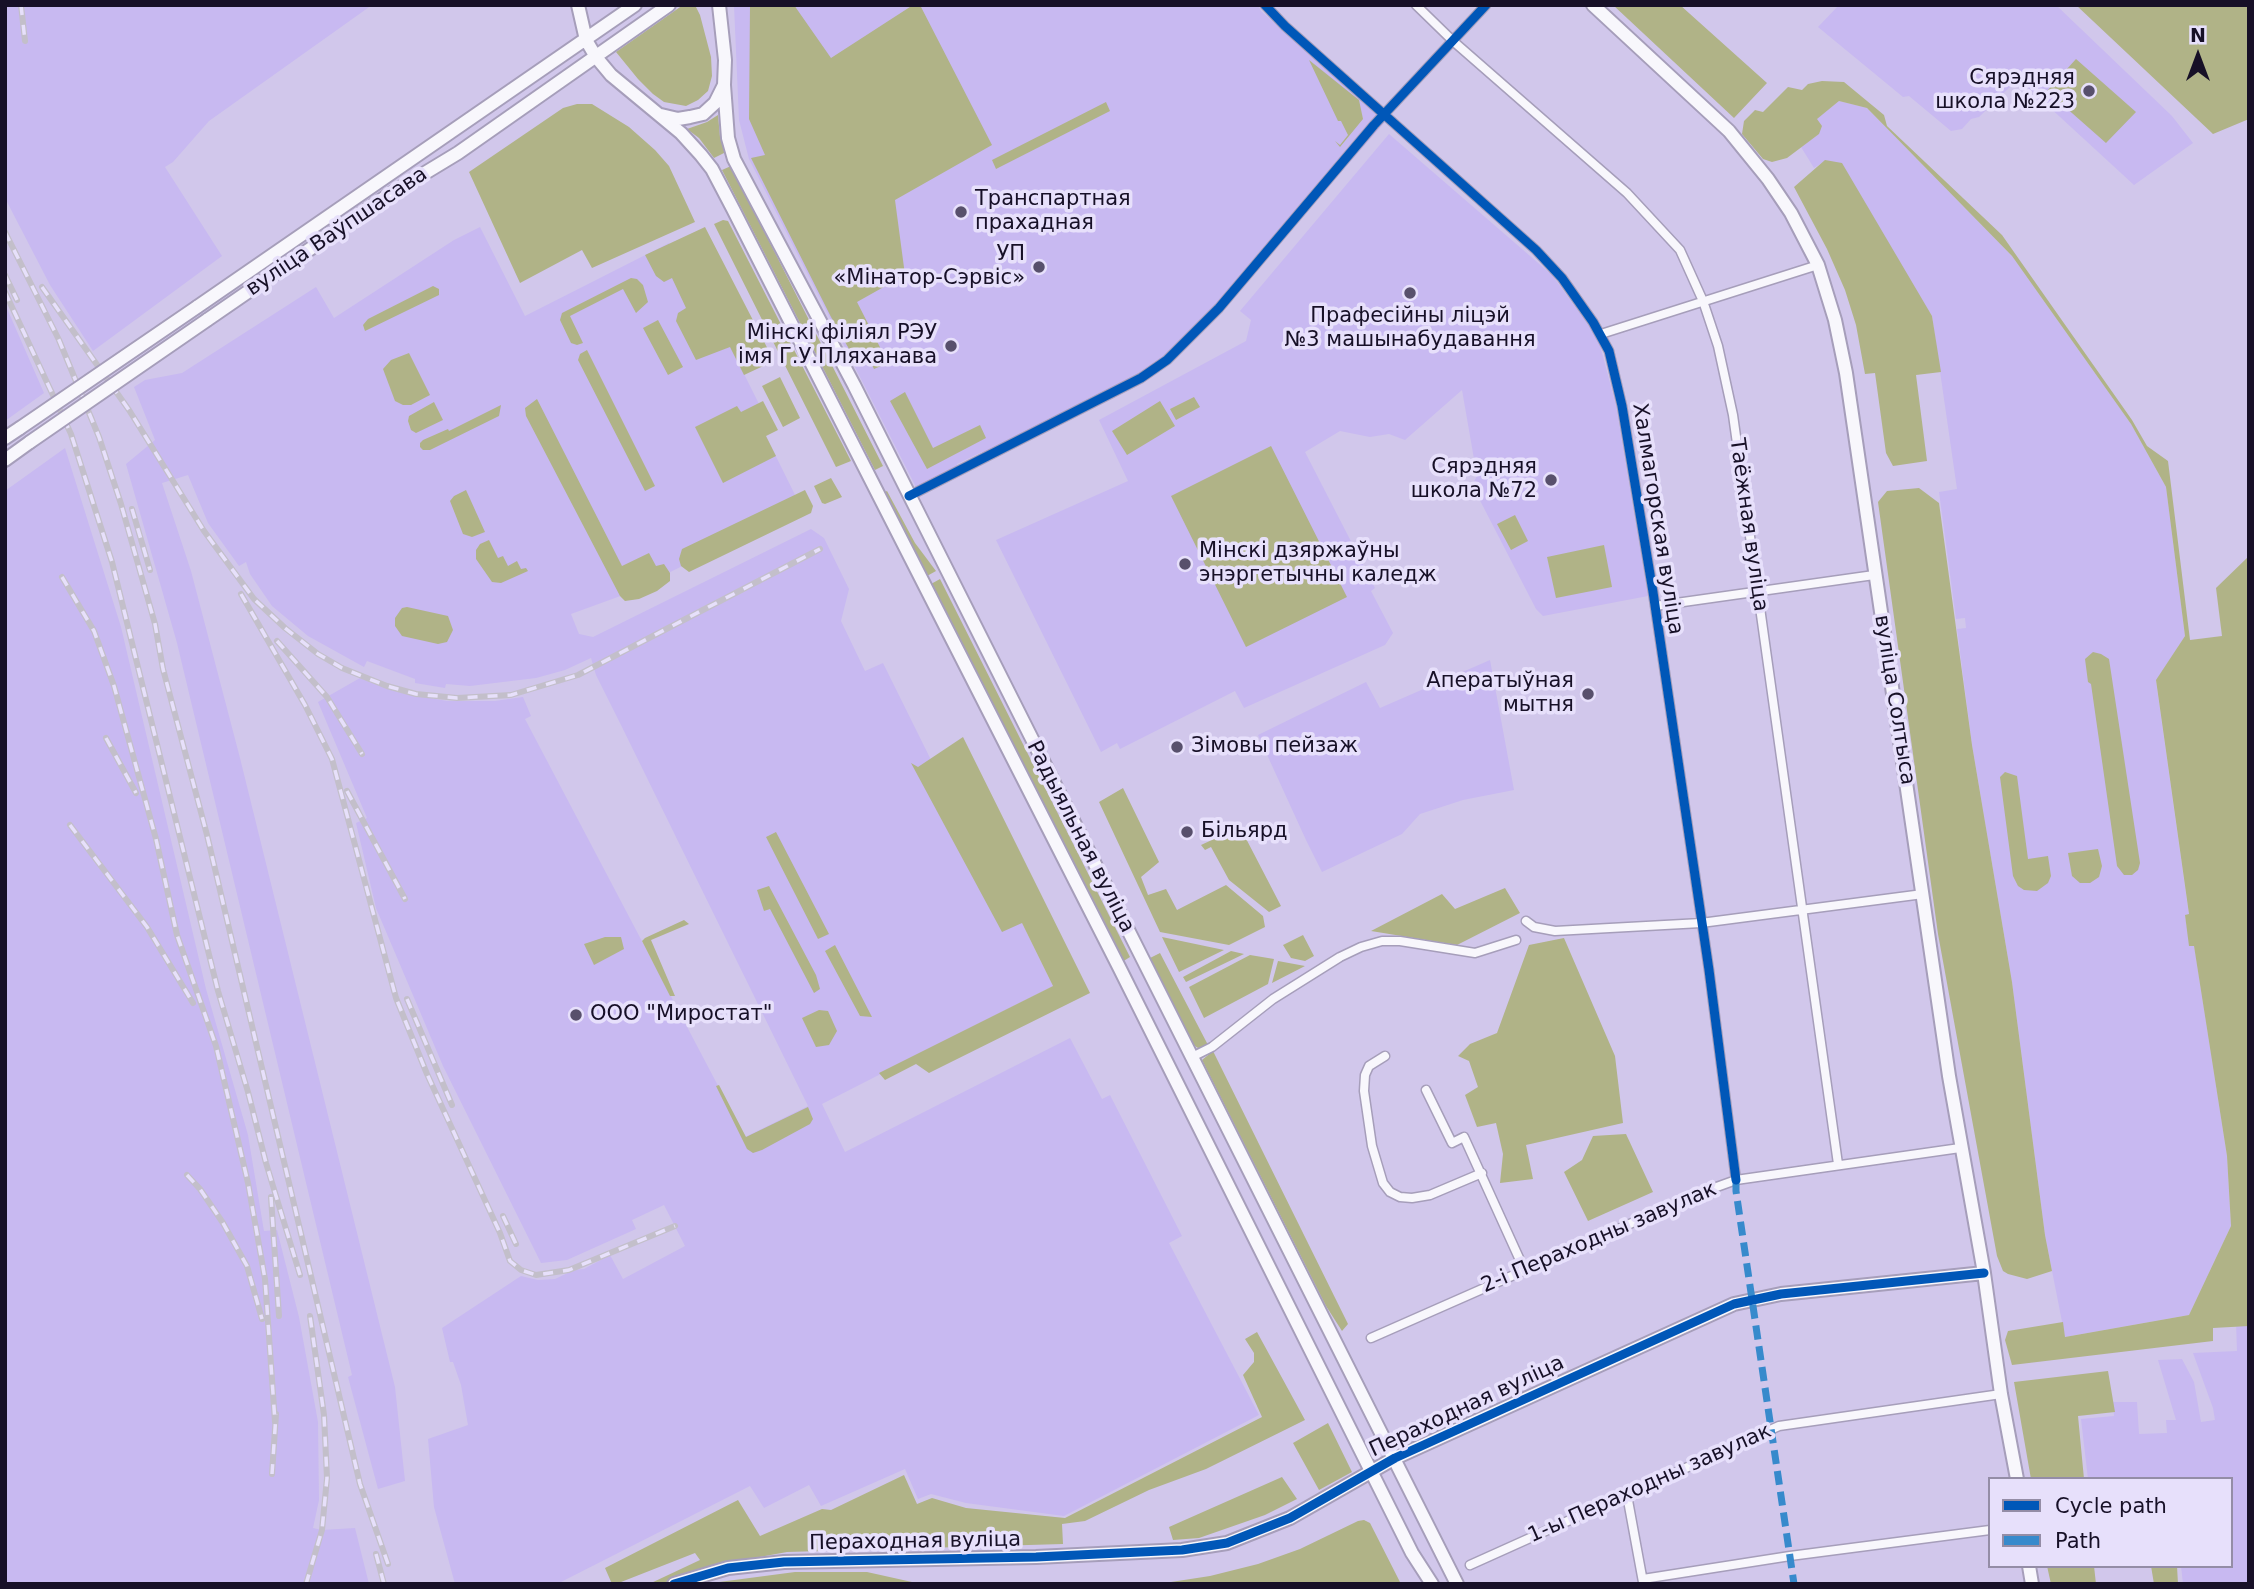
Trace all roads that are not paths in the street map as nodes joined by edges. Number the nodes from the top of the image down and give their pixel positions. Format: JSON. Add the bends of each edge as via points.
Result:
{"nodes":[{"id":1,"x":578,"y":5,"type":"edge"},
{"id":2,"x":635,"y":5,"type":"edge"},
{"id":3,"x":669,"y":5,"type":"edge"},
{"id":4,"x":719,"y":5,"type":"edge"},
{"id":5,"x":1265,"y":5,"type":"edge"},
{"id":6,"x":1416,"y":5,"type":"edge"},
{"id":7,"x":1486,"y":5,"type":"edge"},
{"id":8,"x":1593,"y":5,"type":"edge"},
{"id":9,"x":586,"y":40,"type":"junction"},
{"id":10,"x":1453,"y":41,"type":"junction"},
{"id":11,"x":596,"y":57,"type":"junction"},
{"id":12,"x":724,"y":85,"type":"junction"},
{"id":13,"x":1384,"y":114,"type":"junction"},
{"id":14,"x":660,"y":115,"type":"junction"},
{"id":15,"x":1818,"y":265,"type":"junction"},
{"id":16,"x":1703,"y":301,"type":"junction"},
{"id":17,"x":1601,"y":334,"type":"junction"},
{"id":18,"x":5,"y":438,"type":"edge"},
{"id":19,"x":5,"y":460,"type":"edge"},
{"id":20,"x":909,"y":496,"type":"junction"},
{"id":21,"x":1874,"y":575,"type":"junction"},
{"id":22,"x":1757,"y":592,"type":"junction"},
{"id":23,"x":1655,"y":606,"type":"junction"},
{"id":24,"x":1923,"y":894,"type":"junction"},
{"id":25,"x":1802,"y":910,"type":"junction"},
{"id":26,"x":1526,"y":921,"type":"dead end"},
{"id":27,"x":1701,"y":923,"type":"junction"},
{"id":28,"x":1516,"y":940,"type":"dead end"},
{"id":29,"x":1385,"y":1056,"type":"dead end"},
{"id":30,"x":1192,"y":1057,"type":"junction"},
{"id":31,"x":1426,"y":1090,"type":"dead end"},
{"id":32,"x":1960,"y":1148,"type":"junction"},
{"id":33,"x":1838,"y":1164,"type":"junction"},
{"id":34,"x":1482,"y":1173,"type":"junction"},
{"id":35,"x":1736,"y":1180,"type":"junction"},
{"id":36,"x":1261,"y":1196,"type":"junction"},
{"id":37,"x":1239,"y":1209,"type":"junction"},
{"id":38,"x":1524,"y":1269,"type":"junction"},
{"id":39,"x":1984,"y":1273,"type":"junction"},
{"id":40,"x":1371,"y":1338,"type":"dead end"},
{"id":41,"x":2001,"y":1394,"type":"junction"},
{"id":42,"x":1395,"y":1458,"type":"junction"},
{"id":43,"x":1372,"y":1471,"type":"junction"},
{"id":44,"x":2017,"y":1477,"type":"edge"},
{"id":45,"x":1627,"y":1495,"type":"junction"},
{"id":46,"x":1988,"y":1530,"type":"edge"},
{"id":47,"x":1470,"y":1565,"type":"dead end"},
{"id":48,"x":1644,"y":1582,"type":"edge"},
{"id":49,"x":674,"y":1584,"type":"edge"},
{"id":50,"x":1432,"y":1584,"type":"edge"},
{"id":51,"x":1457,"y":1584,"type":"edge"}],
"edges":[{"from":1,"to":9,"type":"main road","name":"Радыяльная вуліца"},
{"from":2,"to":9,"type":"main road","name":"вуліца Ваўпшасава"},
{"from":3,"to":11,"type":"main road","name":"вуліца Ваўпшасава"},
{"from":4,"to":12,"type":"main road","name":"Радыяльная вуліца"},
{"from":5,"to":13,"type":"street","name":"Халмагорская вуліца"},
{"from":6,"to":10,"type":"street","name":"Таёжная вуліца"},
{"from":7,"to":10,"type":"street"},
{"from":8,"to":15,"type":"main road","name":"вуліца Солтыса","via":[[1729,131],[1791,213]]},
{"from":9,"to":11,"type":"main road","name":"Радыяльная вуліца"},
{"from":9,"to":18,"type":"main road","name":"вуліца Ваўпшасава","bridge":true},
{"from":10,"to":13,"type":"street"},
{"from":10,"to":16,"type":"street","name":"Таёжная вуліца","via":[[1627,193],[1680,250]]},
{"from":11,"to":14,"type":"main road","name":"Радыяльная вуліца"},
{"from":11,"to":19,"type":"main road","name":"вуліца Ваўпшасава","bridge":true},
{"from":12,"to":14,"type":"main road","via":[[703,114],[678,119]]},
{"from":12,"to":20,"type":"main road","name":"Радыяльная вуліца","via":[[734,159]]},
{"from":13,"to":17,"type":"street","name":"Халмагорская вуліца","via":[[1536,250]]},
{"from":13,"to":20,"type":"street","via":[[1219,308],[1161,365]]},
{"from":14,"to":37,"type":"main road","name":"Радыяльная вуліца","via":[[712,169]]},
{"from":15,"to":16,"type":"street"},
{"from":15,"to":21,"type":"main road","name":"вуліца Солтыса","via":[[1844,362]]},
{"from":16,"to":17,"type":"street"},
{"from":16,"to":22,"type":"street","name":"Таёжная вуліца","via":[[1732,415]]},
{"from":17,"to":23,"type":"street","name":"Халмагорская вуліца","via":[[1622,406]]},
{"from":20,"to":30,"type":"main road","name":"Радыяльная вуліца"},
{"from":21,"to":22,"type":"street"},
{"from":21,"to":24,"type":"main road","name":"вуліца Солтыса"},
{"from":22,"to":23,"type":"street"},
{"from":22,"to":25,"type":"street","name":"Таёжная вуліца"},
{"from":23,"to":27,"type":"street","name":"Халмагорская вуліца"},
{"from":24,"to":25,"type":"street"},
{"from":24,"to":32,"type":"main road","name":"вуліца Солтыса"},
{"from":25,"to":27,"type":"street"},
{"from":25,"to":33,"type":"street","name":"Таёжная вуліца"},
{"from":26,"to":27,"type":"street","via":[[1555,930]]},
{"from":27,"to":35,"type":"street","name":"Халмагорская вуліца"},
{"from":28,"to":30,"type":"street","via":[[1475,953],[1400,941],[1370,944],[1272,999]]},
{"from":29,"to":34,"type":"street","via":[[1369,1066],[1364,1091],[1372,1146],[1390,1192],[1412,1198],[1430,1195]]},
{"from":30,"to":36,"type":"main road","name":"Радыяльная вуліца"},
{"from":31,"to":34,"type":"street","via":[[1452,1143],[1464,1137]]},
{"from":32,"to":33,"type":"street","name":"2-і Пераходны завулак"},
{"from":32,"to":39,"type":"main road","name":"вуліца Солтыса"},
{"from":33,"to":35,"type":"street","name":"2-і Пераходны завулак"},
{"from":34,"to":38,"type":"street"},
{"from":35,"to":38,"type":"street","name":"2-і Пераходны завулак"},
{"from":36,"to":37,"type":"main road"},
{"from":36,"to":42,"type":"main road","name":"Радыяльная вуліца"},
{"from":37,"to":43,"type":"main road","name":"Радыяльная вуліца"},
{"from":38,"to":40,"type":"street","name":"2-і Пераходны завулак"},
{"from":39,"to":41,"type":"main road","name":"вуліца Солтыса"},
{"from":39,"to":42,"type":"main road","name":"Пераходная вуліца","via":[[1781,1294],[1734,1304]]},
{"from":41,"to":44,"type":"main road","name":"вуліца Солтыса"},
{"from":41,"to":45,"type":"street","name":"1-ы Пераходны завулак","via":[[1779,1426]]},
{"from":42,"to":43,"type":"main road","name":"Пераходная вуліца"},
{"from":42,"to":51,"type":"main road","name":"Радыяльная вуліца"},
{"from":43,"to":49,"type":"main road","name":"Пераходная вуліца","via":[[1290,1518],[1201,1549],[784,1562],[728,1568]]},
{"from":43,"to":50,"type":"main road","name":"Радыяльная вуліца"},
{"from":45,"to":47,"type":"street","name":"1-ы Пераходны завулак"},
{"from":45,"to":48,"type":"street"},
{"from":46,"to":48,"type":"street","via":[[1790,1556]]}]}
